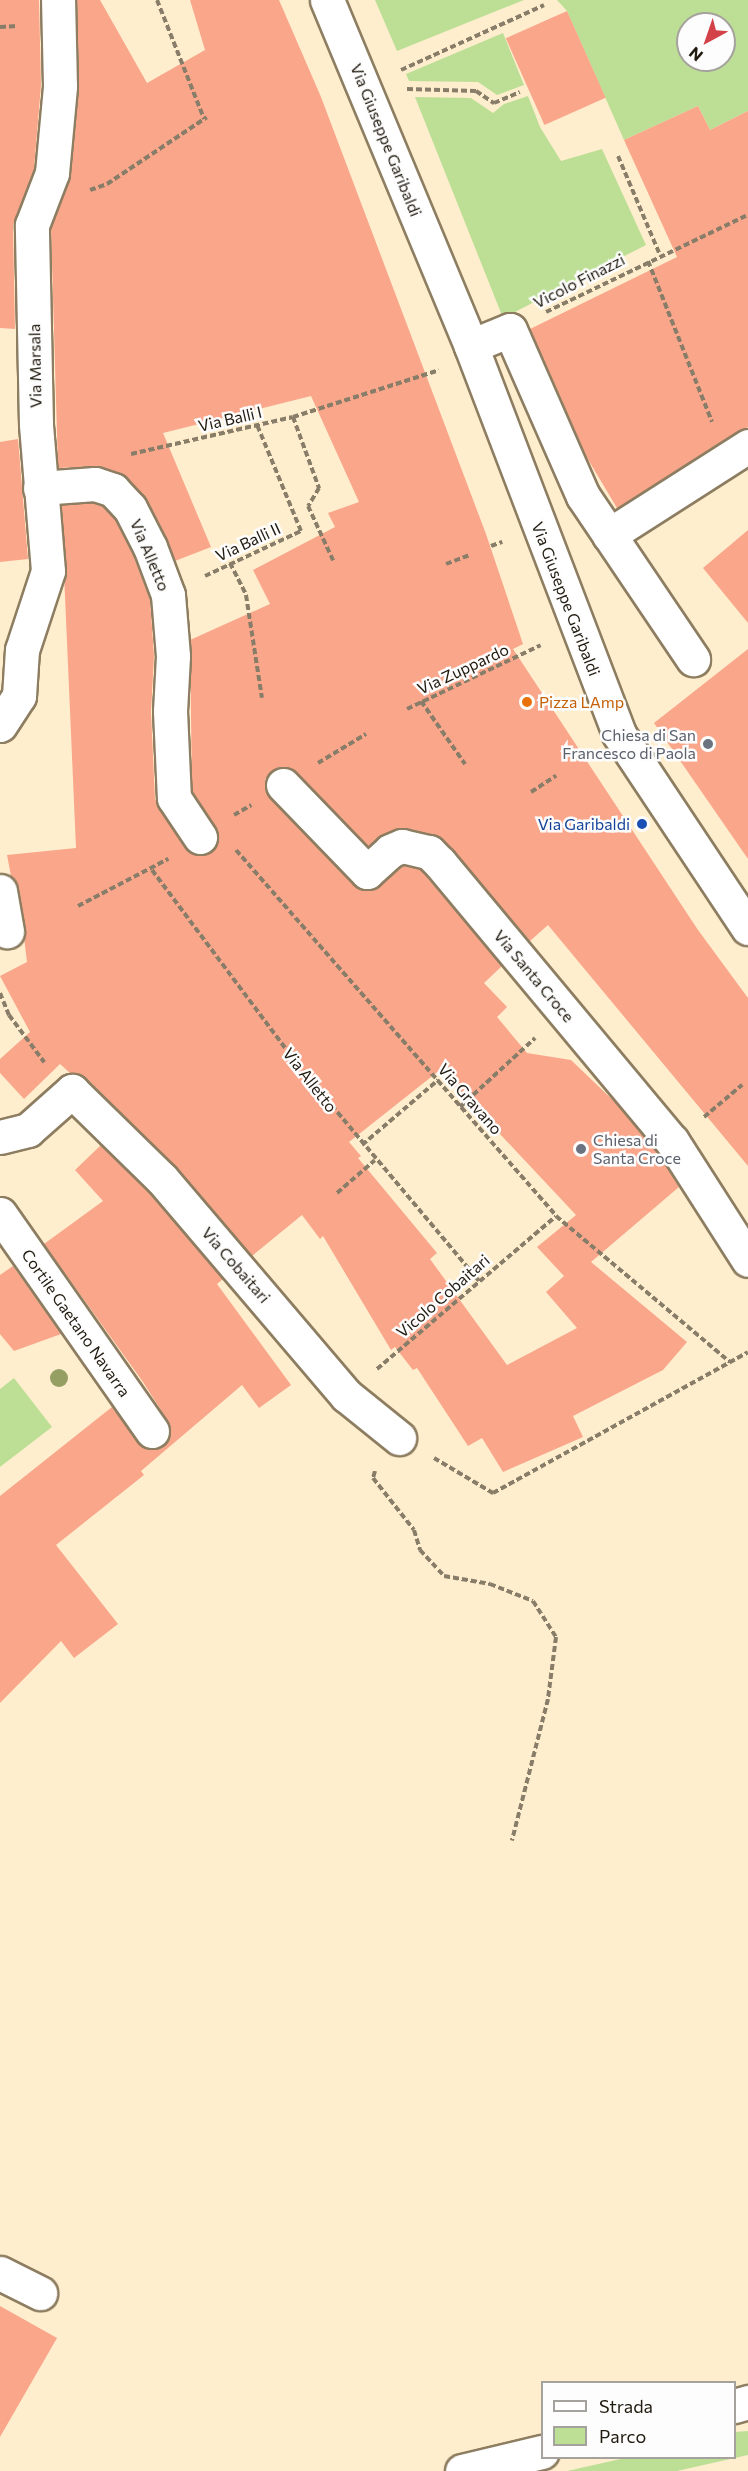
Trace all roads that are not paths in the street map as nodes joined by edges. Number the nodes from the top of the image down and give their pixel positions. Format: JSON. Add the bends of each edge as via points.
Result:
{"nodes":[{"id":1,"x":58,"y":0,"type":"edge"},
{"id":2,"x":327,"y":0,"type":"edge"},
{"id":3,"x":471,"y":346,"type":"junction"},
{"id":4,"x":738,"y":453,"type":"edge"},
{"id":5,"x":40,"y":488,"type":"junction"},
{"id":6,"x":609,"y":535,"type":"junction"},
{"id":7,"x":693,"y":659,"type":"dead end"},
{"id":8,"x":0,"y":725,"type":"edge"},
{"id":9,"x":283,"y":784,"type":"road end"},
{"id":10,"x":215,"y":841,"type":"road end"},
{"id":11,"x":0,"y":891,"type":"edge"},
{"id":12,"x":748,"y":928,"type":"edge"},
{"id":13,"x":7,"y":931,"type":"dead end"},
{"id":14,"x":0,"y":1137,"type":"edge"},
{"id":15,"x":0,"y":1214,"type":"edge"},
{"id":16,"x":748,"y":1260,"type":"edge"},
{"id":17,"x":153,"y":1431,"type":"dead end"},
{"id":18,"x":390,"y":1431,"type":"road end"},
{"id":19,"x":0,"y":2273,"type":"edge"},
{"id":20,"x":40,"y":2293,"type":"dead end"},
{"id":21,"x":541,"y":2452,"type":"edge"},
{"id":22,"x":462,"y":2471,"type":"edge"}],
"edges":[{"from":1,"to":5,"type":"street","name":"Via Marsala","via":[[60,87],[52,173],[32,225]]},
{"from":2,"to":3,"type":"street","name":"Via Giuseppe Garibaldi"},
{"from":3,"to":6,"type":"street","via":[[510,330],[583,496]]},
{"from":3,"to":12,"type":"street","name":"Via Giuseppe Garibaldi","via":[[619,734]]},
{"from":4,"to":6,"type":"street"},
{"from":5,"to":8,"type":"street","name":"Via Marsala","via":[[48,571],[22,650],[19,696]]},
{"from":5,"to":10,"type":"street","name":"Via Alletto","via":[[95,484],[122,498],[150,547],[168,596],[173,656],[170,711],[174,798]]},
{"from":6,"to":7,"type":"street"},
{"from":9,"to":16,"type":"street","name":"Via Santa Croce","via":[[367,872],[390,851],[402,846],[429,852],[440,863],[672,1141]]},
{"from":11,"to":13,"type":"street"},
{"from":14,"to":18,"type":"street","name":"Via Cobaitari","via":[[28,1130],[72,1091],[162,1179],[348,1396]]},
{"from":15,"to":17,"type":"street","name":"Cortile Gaetano Navarra"},
{"from":19,"to":20,"type":"street"},
{"from":21,"to":22,"type":"street"}]}
